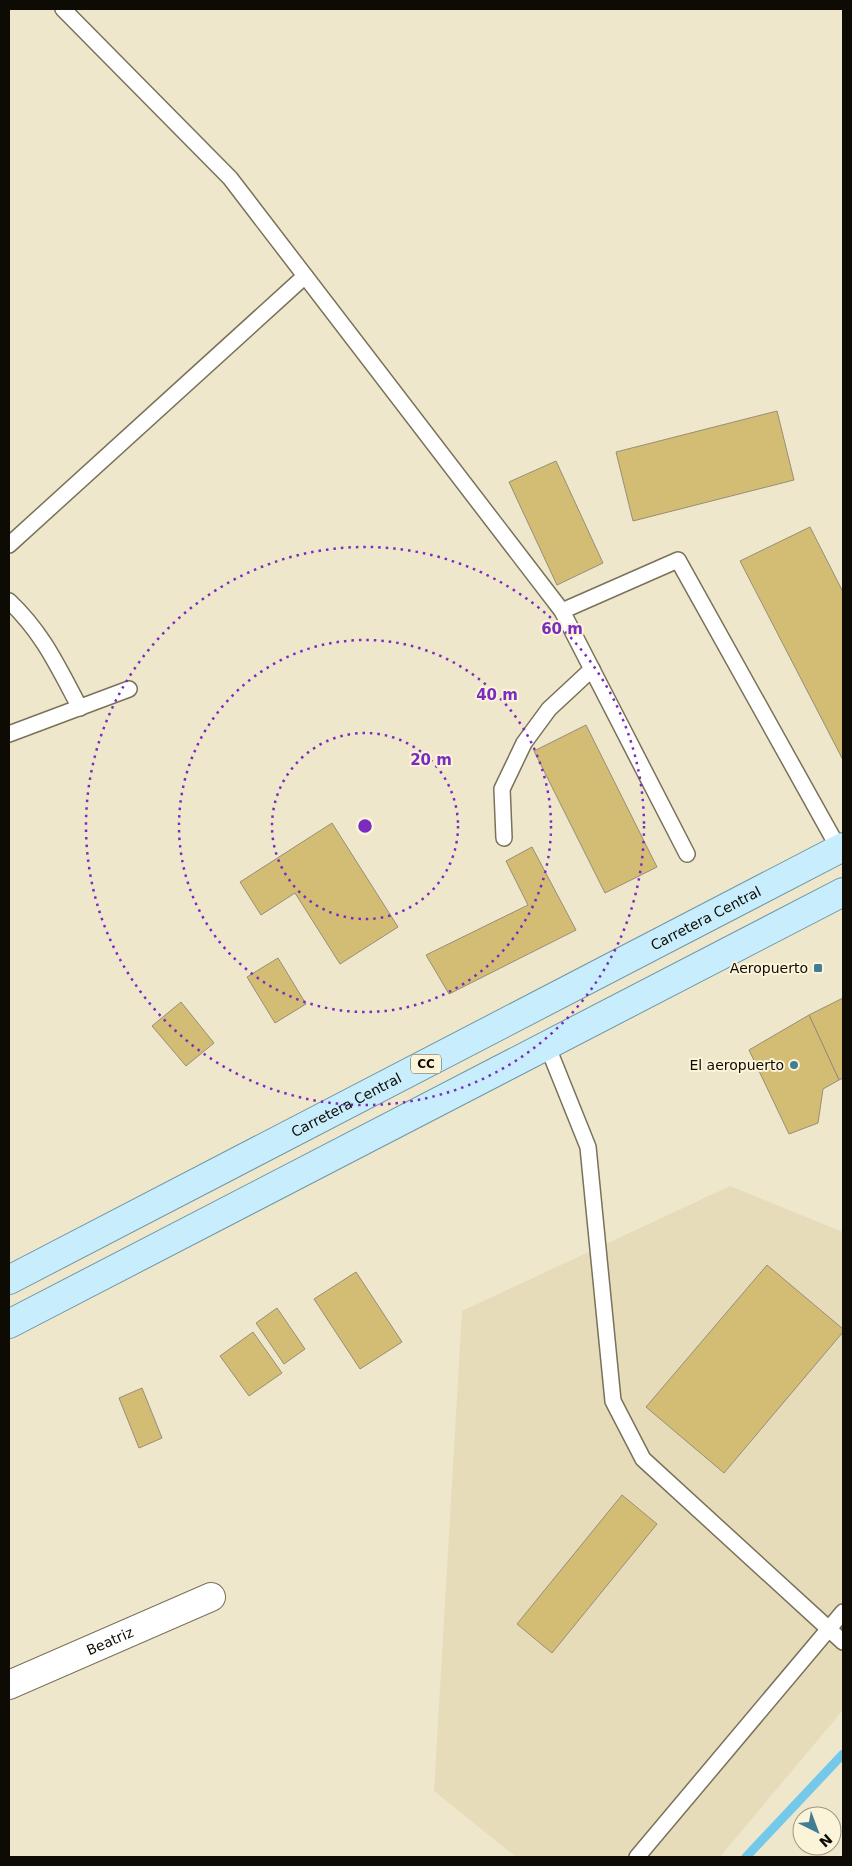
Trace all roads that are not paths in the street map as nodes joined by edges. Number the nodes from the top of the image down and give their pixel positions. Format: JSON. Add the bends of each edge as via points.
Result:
{"nodes":[{"id":1,"x":62,"y":9,"type":"edge"},
{"id":2,"x":305,"y":276,"type":"junction"},
{"id":3,"x":9,"y":545,"type":"edge"},
{"id":4,"x":9,"y":602,"type":"edge"},
{"id":5,"x":562,"y":611,"type":"junction"},
{"id":6,"x":592,"y":669,"type":"junction"},
{"id":7,"x":129,"y":689,"type":"dead end"},
{"id":8,"x":80,"y":708,"type":"junction"},
{"id":9,"x":9,"y":734,"type":"edge"},
{"id":10,"x":504,"y":838,"type":"dead end"},
{"id":11,"x":842,"y":851,"type":"edge"},
{"id":12,"x":687,"y":854,"type":"dead end"},
{"id":13,"x":843,"y":892,"type":"edge"},
{"id":14,"x":531,"y":1010,"type":"junction"},
{"id":15,"x":547,"y":1045,"type":"junction"},
{"id":16,"x":9,"y":1280,"type":"edge"},
{"id":17,"x":9,"y":1324,"type":"edge"},
{"id":18,"x":211,"y":1597,"type":"dead end"},
{"id":19,"x":843,"y":1612,"type":"edge"},
{"id":20,"x":829,"y":1630,"type":"junction"},
{"id":21,"x":843,"y":1642,"type":"edge"},
{"id":22,"x":9,"y":1685,"type":"edge"},
{"id":23,"x":637,"y":1857,"type":"edge"}],
"edges":[{"from":1,"to":2,"type":"lane","via":[[230,178]]},
{"from":2,"to":3,"type":"lane"},
{"from":2,"to":5,"type":"lane"},
{"from":4,"to":8,"type":"lane","via":[[27,618],[49,649]]},
{"from":5,"to":6,"type":"lane"},
{"from":5,"to":11,"type":"lane","via":[[678,560]]},
{"from":6,"to":10,"type":"lane","via":[[549,709],[524,743],[502,789]]},
{"from":6,"to":12,"type":"lane"},
{"from":7,"to":8,"type":"lane"},
{"from":8,"to":9,"type":"lane"},
{"from":11,"to":14,"type":"main road","name":"Carretera Central","number":"CC"},
{"from":13,"to":15,"type":"main road"},
{"from":14,"to":15,"type":"main road"},
{"from":14,"to":16,"type":"main road","name":"Carretera Central","number":"CC"},
{"from":15,"to":17,"type":"main road"},
{"from":15,"to":20,"type":"lane","via":[[588,1147],[613,1401],[643,1459]]},
{"from":18,"to":22,"type":"street","name":"Beatriz"},
{"from":19,"to":20,"type":"lane"},
{"from":20,"to":21,"type":"lane"},
{"from":20,"to":23,"type":"lane"}]}
